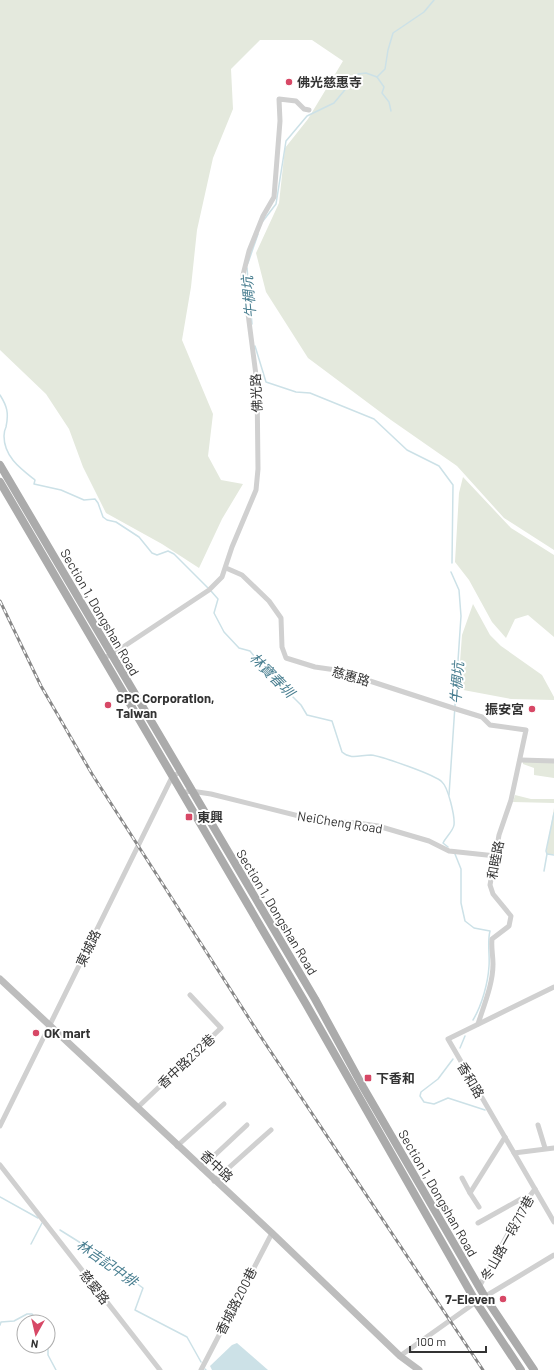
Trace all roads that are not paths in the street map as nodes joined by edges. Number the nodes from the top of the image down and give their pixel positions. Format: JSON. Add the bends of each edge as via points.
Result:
{"nodes":[{"id":1,"x":309,"y":110,"type":"dead end"},
{"id":2,"x":0,"y":465,"type":"edge"},
{"id":3,"x":0,"y":482,"type":"edge"},
{"id":4,"x":226,"y":568,"type":"junction"},
{"id":5,"x":111,"y":655,"type":"junction"},
{"id":6,"x":103,"y":658,"type":"junction"},
{"id":7,"x":526,"y":730,"type":"joint"},
{"id":8,"x":521,"y":760,"type":"junction"},
{"id":9,"x":554,"y":761,"type":"edge"},
{"id":10,"x":180,"y":772,"type":"junction"},
{"id":11,"x":172,"y":777,"type":"junction"},
{"id":12,"x":191,"y":791,"type":"junction"},
{"id":13,"x":181,"y":793,"type":"junction"},
{"id":14,"x":496,"y":856,"type":"junction"},
{"id":15,"x":0,"y":979,"type":"edge"},
{"id":16,"x":554,"y":987,"type":"edge"},
{"id":17,"x":190,"y":995,"type":"dead end"},
{"id":18,"x":314,"y":999,"type":"junction"},
{"id":19,"x":306,"y":1004,"type":"junction"},
{"id":20,"x":478,"y":1024,"type":"junction"},
{"id":21,"x":50,"y":1026,"type":"junction"},
{"id":22,"x":359,"y":1089,"type":"junction"},
{"id":23,"x":224,"y":1104,"type":"dead end"},
{"id":24,"x":137,"y":1108,"type":"junction"},
{"id":25,"x":247,"y":1125,"type":"dead end"},
{"id":26,"x":538,"y":1125,"type":"dead end"},
{"id":27,"x":0,"y":1126,"type":"edge"},
{"id":28,"x":271,"y":1130,"type":"dead end"},
{"id":29,"x":505,"y":1136,"type":"junction"},
{"id":30,"x":177,"y":1146,"type":"junction"},
{"id":31,"x":544,"y":1148,"type":"junction"},
{"id":32,"x":554,"y":1148,"type":"edge"},
{"id":33,"x":514,"y":1153,"type":"junction"},
{"id":34,"x":0,"y":1165,"type":"edge"},
{"id":35,"x":201,"y":1168,"type":"junction"},
{"id":36,"x":462,"y":1178,"type":"dead end"},
{"id":37,"x":214,"y":1181,"type":"junction"},
{"id":38,"x":535,"y":1189,"type":"junction"},
{"id":39,"x":470,"y":1192,"type":"junction"},
{"id":40,"x":526,"y":1201,"type":"junction"},
{"id":41,"x":479,"y":1207,"type":"dead end"},
{"id":42,"x":554,"y":1222,"type":"edge"},
{"id":43,"x":478,"y":1223,"type":"dead end"},
{"id":44,"x":272,"y":1232,"type":"junction"},
{"id":45,"x":554,"y":1255,"type":"edge"},
{"id":46,"x":479,"y":1287,"type":"junction"},
{"id":47,"x":485,"y":1297,"type":"junction"},
{"id":48,"x":476,"y":1302,"type":"junction"},
{"id":49,"x":400,"y":1356,"type":"junction"},
{"id":50,"x":160,"y":1370,"type":"edge"},
{"id":51,"x":201,"y":1370,"type":"edge"},
{"id":52,"x":419,"y":1370,"type":"edge"},
{"id":53,"x":521,"y":1370,"type":"edge"},
{"id":54,"x":534,"y":1370,"type":"edge"}],
"edges":[{"from":1,"to":4,"type":"street","name":"佛光路","via":[[304,109],[296,101],[279,99],[280,121],[274,197],[248,251],[243,275],[257,382],[258,469],[256,490],[234,541]]},
{"from":2,"to":5,"type":"main road","name":"Section 1, Dongshan Road"},
{"from":3,"to":6,"type":"main road","name":"Section 1, Dongshan Road"},
{"from":4,"to":5,"type":"street","name":"佛光路","via":[[222,577],[209,589]]},
{"from":4,"to":7,"type":"street","name":"慈惠路","via":[[242,575],[281,618],[282,647],[286,658],[336,670],[482,717],[490,725]]},
{"from":5,"to":6,"type":"street","name":"佛光路"},
{"from":5,"to":10,"type":"main road","name":"Section 1, Dongshan Road"},
{"from":6,"to":11,"type":"main road","name":"Section 1, Dongshan Road"},
{"from":7,"to":8,"type":"street","name":"和睦路"},
{"from":8,"to":9,"type":"street"},
{"from":8,"to":14,"type":"street","name":"和睦路","via":[[512,800],[499,835]]},
{"from":10,"to":11,"type":"street"},
{"from":10,"to":12,"type":"main road","name":"Section 1, Dongshan Road"},
{"from":11,"to":13,"type":"main road","name":"Section 1, Dongshan Road"},
{"from":11,"to":21,"type":"street","name":"東城路"},
{"from":12,"to":13,"type":"street","name":"NeiCheng Road"},
{"from":12,"to":14,"type":"street","name":"NeiCheng Road","via":[[319,821],[378,826],[429,841],[449,851]]},
{"from":12,"to":18,"type":"main road","name":"Section 1, Dongshan Road"},
{"from":13,"to":19,"type":"main road","name":"Section 1, Dongshan Road"},
{"from":14,"to":20,"type":"street","name":"和睦路","via":[[490,885],[493,894],[511,916],[509,926],[492,939],[492,971]]},
{"from":15,"to":21,"type":"street","name":"香中路"},
{"from":16,"to":20,"type":"street","name":"香和路"},
{"from":17,"to":24,"type":"street","name":"香中路232巷","via":[[221,1028]]},
{"from":18,"to":19,"type":"main road"},
{"from":18,"to":22,"type":"main road","name":"Section 1, Dongshan Road"},
{"from":19,"to":22,"type":"main road","name":"Section 1, Dongshan Road"},
{"from":20,"to":29,"type":"street","name":"香和路","via":[[448,1039]]},
{"from":21,"to":24,"type":"street","name":"香中路"},
{"from":21,"to":27,"type":"street","name":"東城路"},
{"from":22,"to":46,"type":"main road","name":"Section 1, Dongshan Road"},
{"from":22,"to":48,"type":"main road","name":"Section 1, Dongshan Road"},
{"from":23,"to":30,"type":"street"},
{"from":24,"to":30,"type":"street","name":"香中路"},
{"from":25,"to":35,"type":"street"},
{"from":26,"to":31,"type":"street"},
{"from":28,"to":37,"type":"street"},
{"from":29,"to":33,"type":"street","name":"香和路"},
{"from":29,"to":39,"type":"street"},
{"from":30,"to":35,"type":"street","name":"香中路"},
{"from":31,"to":32,"type":"street"},
{"from":31,"to":33,"type":"street"},
{"from":33,"to":38,"type":"street","name":"香和路"},
{"from":34,"to":50,"type":"street","name":"慈愛路"},
{"from":35,"to":37,"type":"street","name":"香中路"},
{"from":36,"to":39,"type":"street"},
{"from":37,"to":44,"type":"street","name":"香中路"},
{"from":38,"to":40,"type":"street","name":"冬山路一段717巷"},
{"from":38,"to":42,"type":"street","name":"香和路"},
{"from":39,"to":41,"type":"street"},
{"from":40,"to":43,"type":"street","via":[[521,1199]]},
{"from":40,"to":46,"type":"street","name":"冬山路一段717巷"},
{"from":44,"to":49,"type":"street","name":"香中路"},
{"from":44,"to":51,"type":"street","name":"香城路200巷"},
{"from":45,"to":47,"type":"street"},
{"from":46,"to":47,"type":"main road","name":"Section 1, Dongshan Road"},
{"from":47,"to":48,"type":"street"},
{"from":47,"to":54,"type":"main road","name":"Section 1, Dongshan Road"},
{"from":48,"to":49,"type":"street"},
{"from":48,"to":53,"type":"main road","name":"Section 1, Dongshan Road"},
{"from":49,"to":52,"type":"street","name":"香中路"}]}
